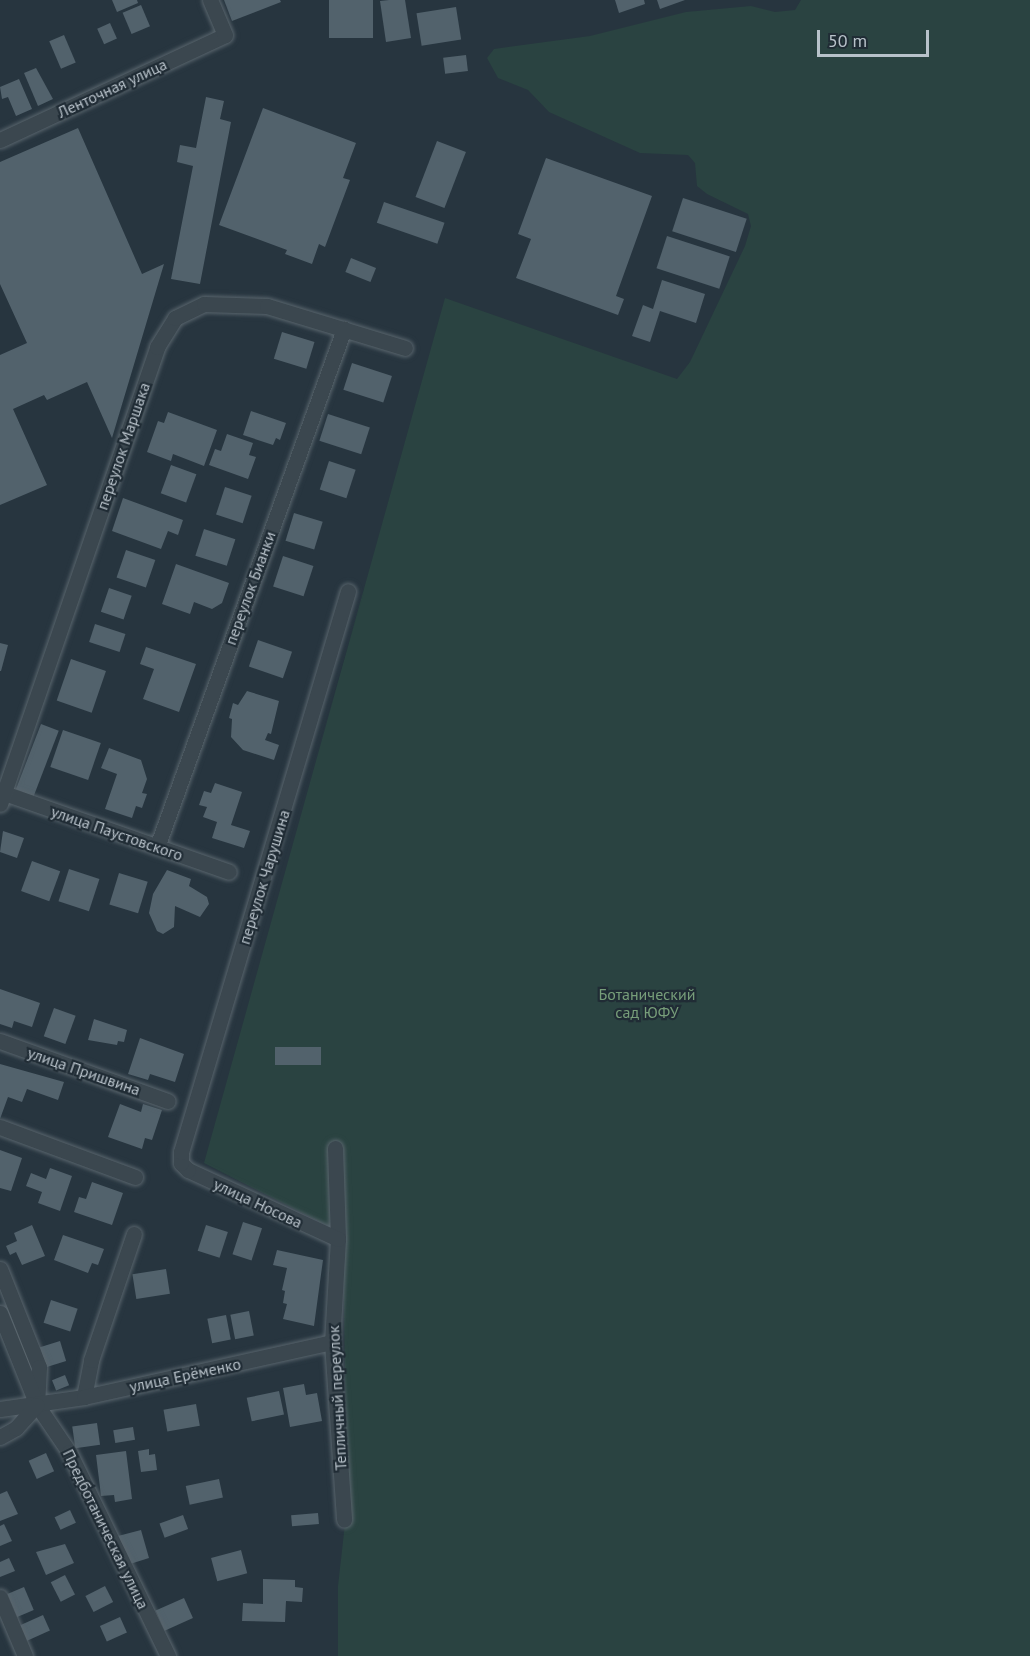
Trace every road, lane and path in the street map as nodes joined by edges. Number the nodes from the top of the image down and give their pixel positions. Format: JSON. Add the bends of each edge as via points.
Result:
{"nodes":[{"id":1,"x":210,"y":0,"type":"edge"},
{"id":2,"x":0,"y":140,"type":"edge"},
{"id":3,"x":344,"y":329,"type":"junction"},
{"id":4,"x":405,"y":348,"type":"dead end"},
{"id":5,"x":348,"y":591,"type":"dead end"},
{"id":6,"x":2,"y":799,"type":"edge"},
{"id":7,"x":157,"y":847,"type":"junction"},
{"id":8,"x":229,"y":872,"type":"dead end"},
{"id":9,"x":0,"y":1041,"type":"edge"},
{"id":10,"x":168,"y":1101,"type":"dead end"},
{"id":11,"x":0,"y":1127,"type":"edge"},
{"id":12,"x":335,"y":1148,"type":"dead end"},
{"id":13,"x":182,"y":1163,"type":"joint"},
{"id":14,"x":135,"y":1177,"type":"dead end"},
{"id":15,"x":134,"y":1234,"type":"dead end"},
{"id":16,"x":338,"y":1239,"type":"junction"},
{"id":17,"x":0,"y":1269,"type":"edge"},
{"id":18,"x":0,"y":1313,"type":"edge"},
{"id":19,"x":332,"y":1342,"type":"junction"},
{"id":20,"x":84,"y":1397,"type":"junction"},
{"id":21,"x":37,"y":1405,"type":"junction"},
{"id":22,"x":0,"y":1409,"type":"edge"},
{"id":23,"x":0,"y":1437,"type":"edge"},
{"id":24,"x":344,"y":1520,"type":"dead end"},
{"id":25,"x":0,"y":1597,"type":"edge"},
{"id":26,"x":25,"y":1656,"type":"edge"},
{"id":27,"x":168,"y":1656,"type":"edge"}],
"edges":[{"from":1,"to":2,"type":"street","name":"Ленточная улица","via":[[225,35]]},
{"from":3,"to":4,"type":"street","name":"переулок Маршака"},
{"from":3,"to":6,"type":"street","name":"переулок Маршака","via":[[267,306],[230,303],[187,310],[166,328]]},
{"from":3,"to":7,"type":"street","name":"переулок Бианки"},
{"from":5,"to":13,"type":"street","name":"переулок Чарушина","via":[[188,1122]]},
{"from":6,"to":7,"type":"street","name":"улица Паустовского"},
{"from":7,"to":8,"type":"street","name":"улица Паустовского"},
{"from":9,"to":10,"type":"street","name":"улица Пришвина"},
{"from":11,"to":14,"type":"street"},
{"from":12,"to":16,"type":"street","name":"Тепличный переулок"},
{"from":13,"to":16,"type":"street","name":"улица Носова","via":[[188,1170]]},
{"from":15,"to":20,"type":"street","via":[[91,1360]]},
{"from":16,"to":19,"type":"street","name":"Тепличный переулок"},
{"from":17,"to":21,"type":"street","via":[[39,1367]]},
{"from":18,"to":21,"type":"street","name":"Предботаническая улица"},
{"from":19,"to":20,"type":"street","name":"улица Ерёменко"},
{"from":19,"to":24,"type":"street","name":"Тепличный переулок"},
{"from":20,"to":21,"type":"street","name":"улица Ерёменко"},
{"from":21,"to":22,"type":"street","name":"улица Ерёменко"},
{"from":21,"to":23,"type":"street","via":[[16,1428]]},
{"from":21,"to":27,"type":"street","name":"Предботаническая улица","via":[[69,1452]]},
{"from":25,"to":26,"type":"street"}]}
